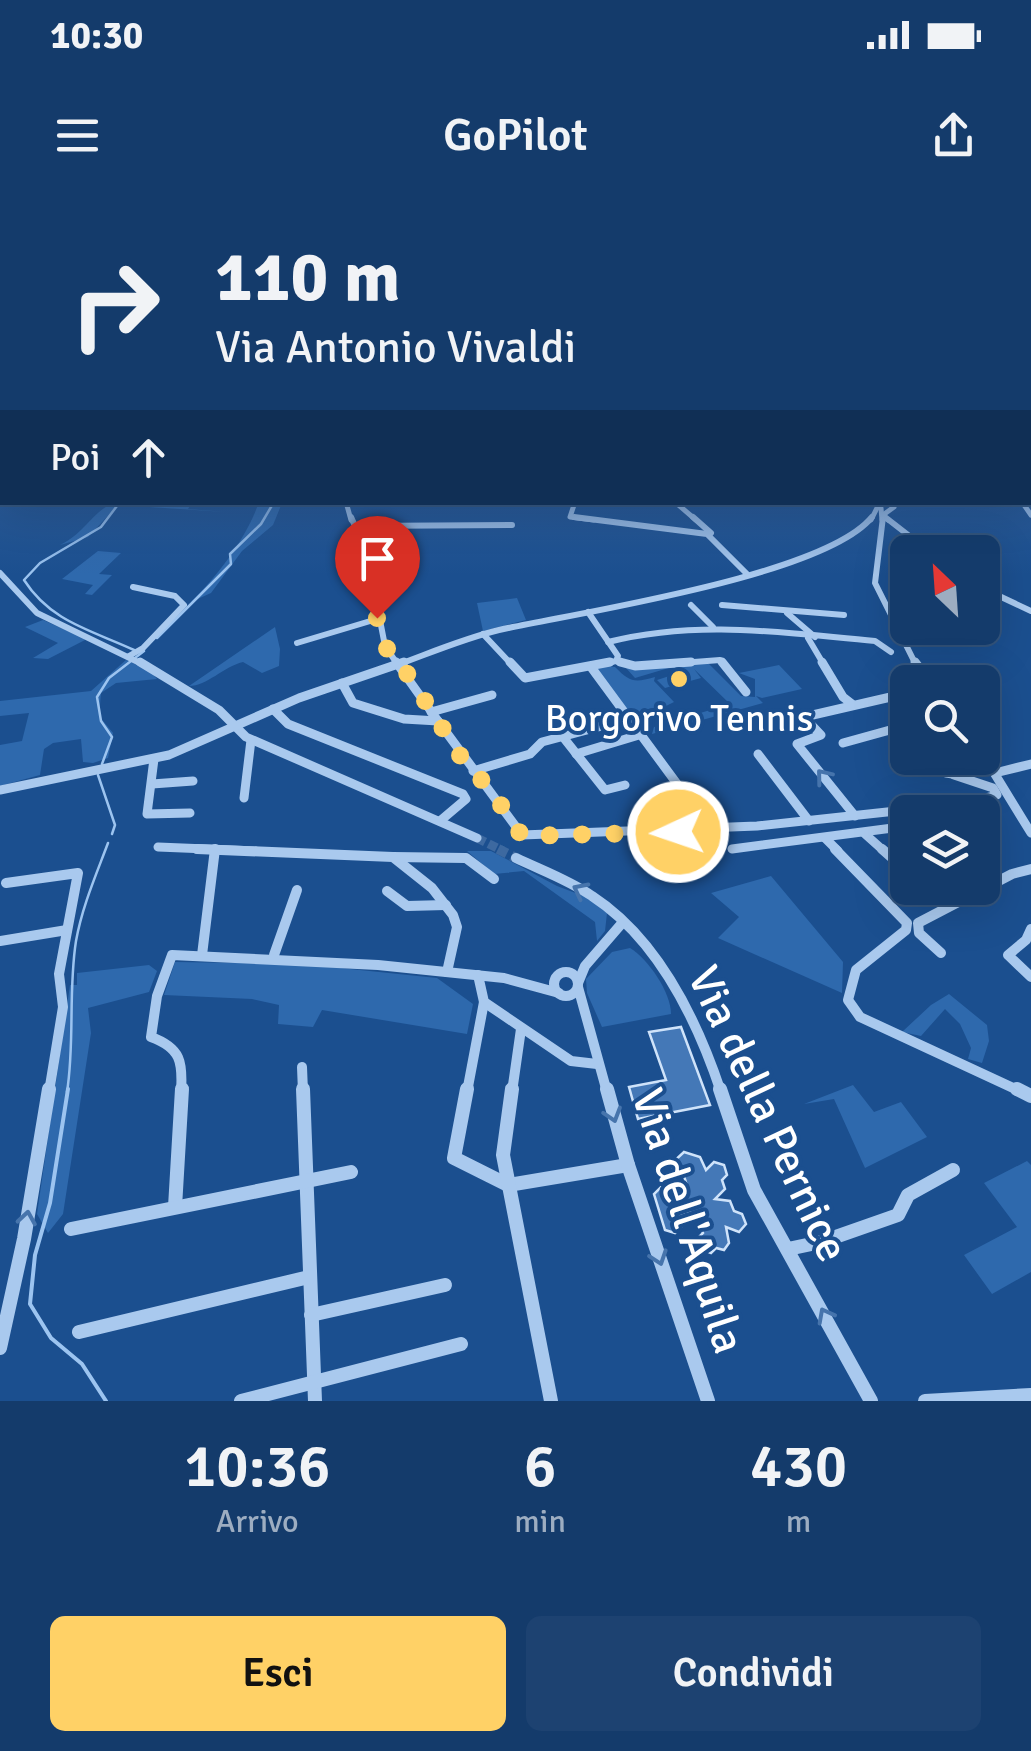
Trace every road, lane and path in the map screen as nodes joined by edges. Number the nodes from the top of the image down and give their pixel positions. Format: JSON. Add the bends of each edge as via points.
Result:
{"nodes":[{"id":1,"x":347,"y":505,"type":"edge"},
{"id":2,"x":574,"y":505,"type":"edge"},
{"id":3,"x":678,"y":505,"type":"edge"},
{"id":4,"x":885,"y":508,"type":"edge"},
{"id":5,"x":512,"y":525,"type":"dead end"},
{"id":6,"x":354,"y":526,"type":"junction"},
{"id":7,"x":913,"y":535,"type":"edge"},
{"id":8,"x":712,"y":536,"type":"junction"},
{"id":9,"x":0,"y":573,"type":"edge"},
{"id":10,"x":747,"y":574,"type":"junction"},
{"id":11,"x":132,"y":587,"type":"dead end"},
{"id":12,"x":1000,"y":597,"type":"edge"},
{"id":13,"x":691,"y":605,"type":"dead end"},
{"id":14,"x":722,"y":606,"type":"dead end"},
{"id":15,"x":784,"y":611,"type":"junction"},
{"id":16,"x":588,"y":612,"type":"junction"},
{"id":17,"x":1031,"y":614,"type":"edge"},
{"id":18,"x":844,"y":615,"type":"dead end"},
{"id":19,"x":377,"y":618,"type":"junction"},
{"id":20,"x":713,"y":627,"type":"junction"},
{"id":21,"x":482,"y":634,"type":"junction"},
{"id":22,"x":812,"y":637,"type":"junction"},
{"id":23,"x":608,"y":642,"type":"junction"},
{"id":24,"x":297,"y":644,"type":"dead end"},
{"id":25,"x":892,"y":652,"type":"dead end"},
{"id":26,"x":129,"y":656,"type":"junction"},
{"id":27,"x":616,"y":661,"type":"junction"},
{"id":28,"x":399,"y":664,"type":"junction"},
{"id":29,"x":916,"y":665,"type":"edge"},
{"id":30,"x":591,"y":667,"type":"junction"},
{"id":31,"x":342,"y":683,"type":"junction"},
{"id":32,"x":746,"y":692,"type":"dead end"},
{"id":33,"x":492,"y":695,"type":"dead end"},
{"id":34,"x":890,"y":697,"type":"edge"},
{"id":35,"x":852,"y":704,"type":"junction"},
{"id":36,"x":273,"y":709,"type":"junction"},
{"id":37,"x":435,"y":716,"type":"junction"},
{"id":38,"x":628,"y":719,"type":"junction"},
{"id":39,"x":236,"y":725,"type":"junction"},
{"id":40,"x":890,"y":730,"type":"edge"},
{"id":41,"x":639,"y":736,"type":"junction"},
{"id":42,"x":563,"y":737,"type":"junction"},
{"id":43,"x":804,"y":739,"type":"joint"},
{"id":44,"x":251,"y":740,"type":"junction"},
{"id":45,"x":844,"y":743,"type":"dead end"},
{"id":46,"x":576,"y":754,"type":"junction"},
{"id":47,"x":758,"y":754,"type":"dead end"},
{"id":48,"x":154,"y":760,"type":"junction"},
{"id":49,"x":1031,"y":764,"type":"edge"},
{"id":50,"x":472,"y":771,"type":"junction"},
{"id":51,"x":1000,"y":772,"type":"edge"},
{"id":52,"x":954,"y":775,"type":"joint"},
{"id":53,"x":996,"y":775,"type":"edge"},
{"id":54,"x":193,"y":781,"type":"dead end"},
{"id":55,"x":482,"y":783,"type":"junction"},
{"id":56,"x":152,"y":784,"type":"junction"},
{"id":57,"x":1000,"y":784,"type":"junction"},
{"id":58,"x":624,"y":786,"type":"dead end"},
{"id":59,"x":0,"y":790,"type":"edge"},
{"id":60,"x":463,"y":794,"type":"junction"},
{"id":61,"x":244,"y":798,"type":"dead end"},
{"id":62,"x":190,"y":813,"type":"dead end"},
{"id":63,"x":855,"y":816,"type":"junction"},
{"id":64,"x":440,"y":821,"type":"junction"},
{"id":65,"x":809,"y":822,"type":"junction"},
{"id":66,"x":890,"y":829,"type":"edge"},
{"id":67,"x":712,"y":830,"type":"junction"},
{"id":68,"x":863,"y":833,"type":"junction"},
{"id":69,"x":1031,"y":833,"type":"edge"},
{"id":70,"x":477,"y":838,"type":"tunnel mouth"},
{"id":71,"x":825,"y":838,"type":"junction"},
{"id":72,"x":158,"y":848,"type":"dead end"},
{"id":73,"x":215,"y":849,"type":"junction"},
{"id":74,"x":732,"y":850,"type":"dead end"},
{"id":75,"x":890,"y":854,"type":"edge"},
{"id":76,"x":393,"y":857,"type":"junction"},
{"id":77,"x":516,"y":858,"type":"tunnel mouth"},
{"id":78,"x":1031,"y":868,"type":"edge"},
{"id":79,"x":494,"y":880,"type":"dead end"},
{"id":80,"x":6,"y":883,"type":"dead end"},
{"id":81,"x":297,"y":890,"type":"dead end"},
{"id":82,"x":387,"y":892,"type":"dead end"},
{"id":83,"x":446,"y":905,"type":"junction"},
{"id":84,"x":628,"y":927,"type":"junction"},
{"id":85,"x":1031,"y":929,"type":"edge"},
{"id":86,"x":67,"y":930,"type":"junction"},
{"id":87,"x":0,"y":941,"type":"edge"},
{"id":88,"x":611,"y":942,"type":"joint"},
{"id":89,"x":941,"y":953,"type":"dead end"},
{"id":90,"x":202,"y":955,"type":"junction"},
{"id":91,"x":274,"y":955,"type":"junction"},
{"id":92,"x":586,"y":964,"type":"junction"},
{"id":93,"x":448,"y":972,"type":"junction"},
{"id":94,"x":478,"y":975,"type":"junction"},
{"id":95,"x":560,"y":976,"type":"junction"},
{"id":96,"x":1031,"y":977,"type":"edge"},
{"id":97,"x":535,"y":983,"type":"junction"},
{"id":98,"x":578,"y":985,"type":"junction"},
{"id":99,"x":562,"y":994,"type":"junction"},
{"id":100,"x":484,"y":1002,"type":"junction"},
{"id":101,"x":584,"y":1017,"type":"junction"},
{"id":102,"x":521,"y":1029,"type":"junction"},
{"id":103,"x":597,"y":1064,"type":"junction"},
{"id":104,"x":302,"y":1067,"type":"dead end"},
{"id":105,"x":1031,"y":1096,"type":"edge"},
{"id":106,"x":628,"y":1165,"type":"junction"},
{"id":107,"x":953,"y":1170,"type":"dead end"},
{"id":108,"x":350,"y":1172,"type":"dead end"},
{"id":109,"x":304,"y":1179,"type":"junction"},
{"id":110,"x":508,"y":1186,"type":"junction"},
{"id":111,"x":175,"y":1207,"type":"junction"},
{"id":112,"x":71,"y":1229,"type":"dead end"},
{"id":113,"x":788,"y":1249,"type":"junction"},
{"id":114,"x":309,"y":1277,"type":"junction"},
{"id":115,"x":445,"y":1285,"type":"dead end"},
{"id":116,"x":311,"y":1315,"type":"junction"},
{"id":117,"x":79,"y":1332,"type":"dead end"},
{"id":118,"x":461,"y":1344,"type":"dead end"},
{"id":119,"x":0,"y":1348,"type":"edge"},
{"id":120,"x":314,"y":1382,"type":"junction"},
{"id":121,"x":1031,"y":1395,"type":"edge"},
{"id":122,"x":241,"y":1401,"type":"edge"},
{"id":123,"x":315,"y":1401,"type":"edge"},
{"id":124,"x":550,"y":1401,"type":"edge"},
{"id":125,"x":708,"y":1401,"type":"edge"},
{"id":126,"x":870,"y":1401,"type":"edge"},
{"id":127,"x":925,"y":1401,"type":"edge"}],
"edges":[{"from":1,"to":6,"type":"street"},
{"from":2,"to":8,"type":"street","via":[[570,517]]},
{"from":3,"to":8,"type":"street"},
{"from":4,"to":7,"type":"street"},
{"from":4,"to":10,"type":"street","via":[[835,546]]},
{"from":4,"to":29,"type":"street","via":[[874,583]]},
{"from":5,"to":6,"type":"street"},
{"from":6,"to":19,"type":"street","via":[[366,553]]},
{"from":8,"to":10,"type":"street"},
{"from":9,"to":26,"type":"street","via":[[37,614]]},
{"from":10,"to":16,"type":"street"},
{"from":11,"to":26,"type":"street","via":[[174,596],[184,605]]},
{"from":12,"to":17,"type":"street"},
{"from":13,"to":20,"type":"street"},
{"from":14,"to":15,"type":"street"},
{"from":15,"to":18,"type":"street"},
{"from":15,"to":22,"type":"street"},
{"from":16,"to":21,"type":"street"},
{"from":16,"to":23,"type":"street"},
{"from":19,"to":24,"type":"street"},
{"from":19,"to":28,"type":"street"},
{"from":20,"to":22,"type":"street"},
{"from":20,"to":23,"type":"street","via":[[655,630]]},
{"from":21,"to":28,"type":"street"},
{"from":21,"to":30,"type":"street","via":[[525,678]]},
{"from":22,"to":25,"type":"street","via":[[875,640]]},
{"from":22,"to":35,"type":"street"},
{"from":23,"to":27,"type":"street"},
{"from":26,"to":39,"type":"street"},
{"from":27,"to":30,"type":"street"},
{"from":27,"to":32,"type":"street","via":[[635,666],[720,660]]},
{"from":28,"to":31,"type":"street"},
{"from":28,"to":37,"type":"street"},
{"from":30,"to":38,"type":"street"},
{"from":31,"to":36,"type":"street"},
{"from":31,"to":37,"type":"street","via":[[354,703],[404,720]]},
{"from":33,"to":37,"type":"street"},
{"from":34,"to":35,"type":"street"},
{"from":35,"to":43,"type":"street","via":[[804,717],[821,735]]},
{"from":36,"to":39,"type":"street"},
{"from":36,"to":60,"type":"street","via":[[288,724]]},
{"from":37,"to":50,"type":"street"},
{"from":38,"to":41,"type":"street"},
{"from":38,"to":42,"type":"street"},
{"from":39,"to":44,"type":"street"},
{"from":39,"to":48,"type":"street"},
{"from":40,"to":45,"type":"street"},
{"from":41,"to":46,"type":"street"},
{"from":41,"to":67,"type":"street"},
{"from":42,"to":46,"type":"street"},
{"from":42,"to":50,"type":"street"},
{"from":63,"to":43,"type":"street","one_way":true,"via":[[796,744]]},
{"from":44,"to":61,"type":"street"},
{"from":44,"to":64,"type":"street"},
{"from":46,"to":58,"type":"street","via":[[605,790]]},
{"from":47,"to":65,"type":"street"},
{"from":48,"to":56,"type":"street"},
{"from":48,"to":59,"type":"street"},
{"from":49,"to":51,"type":"street"},
{"from":50,"to":55,"type":"street"},
{"from":52,"to":57,"type":"street"},
{"from":52,"to":63,"type":"street","via":[[993,788],[996,795]]},
{"from":53,"to":57,"type":"street"},
{"from":54,"to":56,"type":"street"},
{"from":55,"to":60,"type":"street"},
{"from":55,"to":67,"type":"street","via":[[522,836]]},
{"from":56,"to":62,"type":"street","via":[[147,814]]},
{"from":57,"to":69,"type":"street"},
{"from":60,"to":64,"type":"street","via":[[466,799]]},
{"from":63,"to":65,"type":"street"},
{"from":64,"to":70,"type":"street"},
{"from":65,"to":67,"type":"street"},
{"from":66,"to":68,"type":"street"},
{"from":68,"to":71,"type":"street"},
{"from":68,"to":75,"type":"street"},
{"from":71,"to":74,"type":"street"},
{"from":71,"to":105,"type":"street","via":[[907,923],[856,970],[848,1000],[860,1017]]},
{"from":72,"to":73,"type":"street"},
{"from":73,"to":76,"type":"street"},
{"from":73,"to":90,"type":"street"},
{"from":76,"to":79,"type":"street","via":[[466,858]]},
{"from":76,"to":83,"type":"street"},
{"from":84,"to":77,"type":"street","name":"Via della Pernice","one_way":true,"via":[[593,896]]},
{"from":78,"to":89,"type":"street","via":[[918,923],[918,933]]},
{"from":80,"to":86,"type":"street","via":[[78,874]]},
{"from":81,"to":91,"type":"street"},
{"from":82,"to":83,"type":"street","via":[[407,906]]},
{"from":83,"to":93,"type":"street","via":[[457,926]]},
{"from":84,"to":88,"type":"street"},
{"from":84,"to":113,"type":"street","name":"Via della Pernice","via":[[682,996],[754,1190]]},
{"from":85,"to":96,"type":"street","via":[[1008,956]]},
{"from":86,"to":87,"type":"street"},
{"from":119,"to":86,"type":"street","one_way":true,"via":[[63,1006],[59,974]]},
{"from":88,"to":92,"type":"street"},
{"from":90,"to":91,"type":"street"},
{"from":90,"to":111,"type":"street","via":[[172,955],[152,1037],[168,1043],[183,1065]]},
{"from":91,"to":93,"type":"street"},
{"from":92,"to":95,"type":"street"},
{"from":92,"to":98,"type":"street"},
{"from":93,"to":94,"type":"street"},
{"from":94,"to":97,"type":"street"},
{"from":94,"to":100,"type":"street"},
{"from":95,"to":97,"type":"street"},
{"from":95,"to":98,"type":"street"},
{"from":95,"to":99,"type":"street","via":[[554,988]]},
{"from":97,"to":99,"type":"street"},
{"from":98,"to":99,"type":"street"},
{"from":98,"to":101,"type":"street","name":"Via dell'Aquila"},
{"from":99,"to":101,"type":"street"},
{"from":100,"to":102,"type":"street","name":"Via dell'Aquila"},
{"from":100,"to":110,"type":"street","via":[[454,1158]]},
{"from":101,"to":103,"type":"street","name":"Via dell'Aquila"},
{"from":102,"to":103,"type":"street","name":"Via dell'Aquila","via":[[571,1061]]},
{"from":102,"to":110,"type":"street","via":[[502,1155]]},
{"from":103,"to":106,"type":"street","name":"Via dell'Aquila","one_way":true},
{"from":104,"to":109,"type":"street"},
{"from":106,"to":110,"type":"street"},
{"from":106,"to":125,"type":"street","name":"Via dell'Aquila","one_way":true},
{"from":107,"to":113,"type":"street","via":[[908,1196],[898,1215]]},
{"from":108,"to":109,"type":"street"},
{"from":109,"to":111,"type":"street"},
{"from":109,"to":114,"type":"street"},
{"from":110,"to":124,"type":"street"},
{"from":111,"to":112,"type":"street"},
{"from":126,"to":113,"type":"street","name":"Via della Pernice","one_way":true},
{"from":114,"to":116,"type":"street"},
{"from":114,"to":117,"type":"street"},
{"from":115,"to":116,"type":"street"},
{"from":116,"to":120,"type":"street"},
{"from":118,"to":120,"type":"street"},
{"from":120,"to":122,"type":"street"},
{"from":120,"to":123,"type":"street"},
{"from":121,"to":127,"type":"street"}]}
